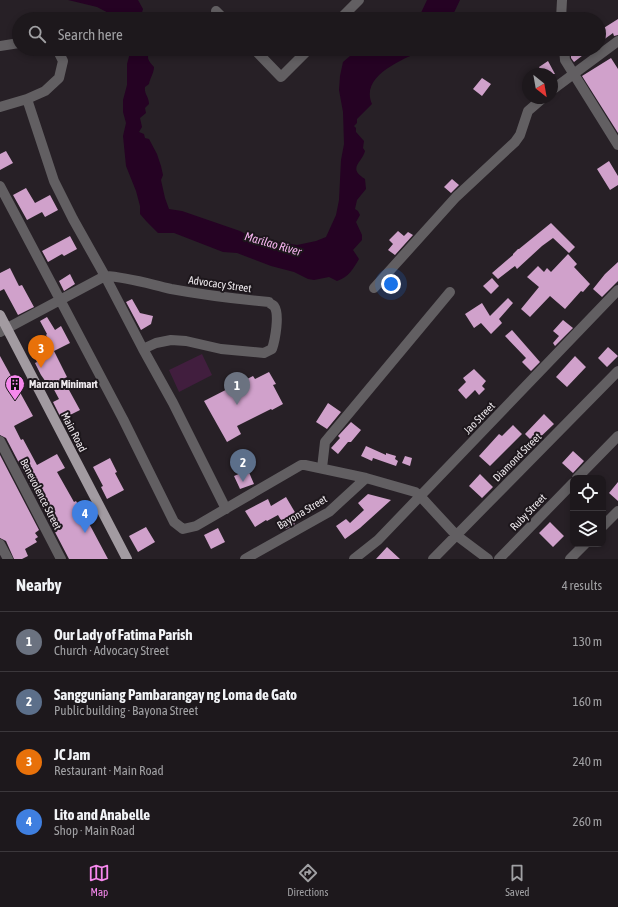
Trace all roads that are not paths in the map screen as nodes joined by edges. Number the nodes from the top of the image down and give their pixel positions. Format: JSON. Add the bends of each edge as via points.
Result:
{"nodes":[{"id":1,"x":359,"y":0,"type":"edge"},
{"id":2,"x":562,"y":0,"type":"edge"},
{"id":3,"x":347,"y":12,"type":"edge"},
{"id":4,"x":561,"y":12,"type":"edge"},
{"id":5,"x":12,"y":45,"type":"edge"},
{"id":6,"x":617,"y":45,"type":"edge"},
{"id":7,"x":0,"y":46,"type":"edge"},
{"id":8,"x":606,"y":52,"type":"edge"},
{"id":9,"x":60,"y":56,"type":"edge"},
{"id":10,"x":261,"y":56,"type":"edge"},
{"id":11,"x":302,"y":56,"type":"edge"},
{"id":12,"x":565,"y":56,"type":"edge"},
{"id":13,"x":600,"y":56,"type":"edge"},
{"id":14,"x":574,"y":73,"type":"junction"},
{"id":15,"x":558,"y":85,"type":"edge"},
{"id":16,"x":27,"y":99,"type":"junction"},
{"id":17,"x":536,"y":104,"type":"edge"},
{"id":18,"x":0,"y":107,"type":"edge"},
{"id":19,"x":618,"y":146,"type":"edge"},
{"id":20,"x":0,"y":186,"type":"edge"},
{"id":21,"x":105,"y":276,"type":"junction"},
{"id":22,"x":374,"y":288,"type":"dead end"},
{"id":23,"x":618,"y":290,"type":"edge"},
{"id":24,"x":450,"y":292,"type":"dead end"},
{"id":25,"x":60,"y":301,"type":"junction"},
{"id":26,"x":0,"y":315,"type":"edge"},
{"id":27,"x":4,"y":330,"type":"edge"},
{"id":28,"x":143,"y":349,"type":"junction"},
{"id":29,"x":618,"y":372,"type":"edge"},
{"id":30,"x":618,"y":436,"type":"edge"},
{"id":31,"x":0,"y":441,"type":"edge"},
{"id":32,"x":322,"y":468,"type":"junction"},
{"id":33,"x":580,"y":475,"type":"edge"},
{"id":34,"x":366,"y":478,"type":"junction"},
{"id":35,"x":570,"y":486,"type":"edge"},
{"id":36,"x":420,"y":496,"type":"junction"},
{"id":37,"x":226,"y":509,"type":"junction"},
{"id":38,"x":618,"y":512,"type":"edge"},
{"id":39,"x":606,"y":523,"type":"edge"},
{"id":40,"x":456,"y":535,"type":"junction"},
{"id":41,"x":0,"y":544,"type":"edge"},
{"id":42,"x":582,"y":547,"type":"edge"},
{"id":43,"x":8,"y":559,"type":"edge"},
{"id":44,"x":61,"y":559,"type":"edge"},
{"id":45,"x":127,"y":559,"type":"edge"},
{"id":46,"x":245,"y":559,"type":"edge"},
{"id":47,"x":354,"y":559,"type":"edge"},
{"id":48,"x":433,"y":559,"type":"edge"},
{"id":49,"x":488,"y":559,"type":"edge"},
{"id":50,"x":499,"y":559,"type":"edge"},
{"id":51,"x":570,"y":559,"type":"edge"}],
"edges":[{"from":1,"to":3,"type":"street"},
{"from":2,"to":4,"type":"street"},
{"from":5,"to":7,"type":"street"},
{"from":6,"to":8,"type":"street"},
{"from":9,"to":16,"type":"street","via":[[63,61],[59,78],[45,92]]},
{"from":10,"to":11,"type":"street","via":[[281,77]]},
{"from":12,"to":14,"type":"street"},
{"from":13,"to":14,"type":"street"},
{"from":14,"to":15,"type":"street"},
{"from":14,"to":19,"type":"street"},
{"from":16,"to":18,"type":"street"},
{"from":16,"to":21,"type":"street","via":[[54,181]]},
{"from":17,"to":22,"type":"street","via":[[528,111],[515,142],[456,197]]},
{"from":20,"to":25,"type":"street"},
{"from":21,"to":25,"type":"street"},
{"from":21,"to":28,"type":"street"},
{"from":21,"to":28,"type":"street","name":"Advocacy Street","via":[[121,277],[220,298],[269,302],[275,307],[275,341],[272,348],[264,353],[171,340]]},
{"from":23,"to":36,"type":"street","name":"Jao Street"},
{"from":24,"to":32,"type":"street","via":[[325,442]]},
{"from":25,"to":27,"type":"street"},
{"from":25,"to":37,"type":"street","via":[[174,522],[183,530],[196,526]]},
{"from":26,"to":27,"type":"main road","name":"Main Road"},
{"from":27,"to":45,"type":"main road","name":"Main Road"},
{"from":28,"to":37,"type":"street"},
{"from":29,"to":40,"type":"street","name":"Diamond Street"},
{"from":30,"to":33,"type":"street"},
{"from":31,"to":44,"type":"street","name":"Benevolence Street"},
{"from":32,"to":34,"type":"street"},
{"from":32,"to":37,"type":"street","via":[[301,465]]},
{"from":34,"to":36,"type":"street","via":[[415,492]]},
{"from":34,"to":46,"type":"street","name":"Bayona Street","via":[[329,512]]},
{"from":35,"to":50,"type":"street","name":"Ruby Street"},
{"from":36,"to":40,"type":"street"},
{"from":36,"to":47,"type":"street","name":"Jao Street","via":[[378,540]]},
{"from":38,"to":39,"type":"street"},
{"from":40,"to":48,"type":"street","name":"Diamond Street"},
{"from":40,"to":49,"type":"street"},
{"from":41,"to":43,"type":"street"},
{"from":42,"to":51,"type":"street"}]}
